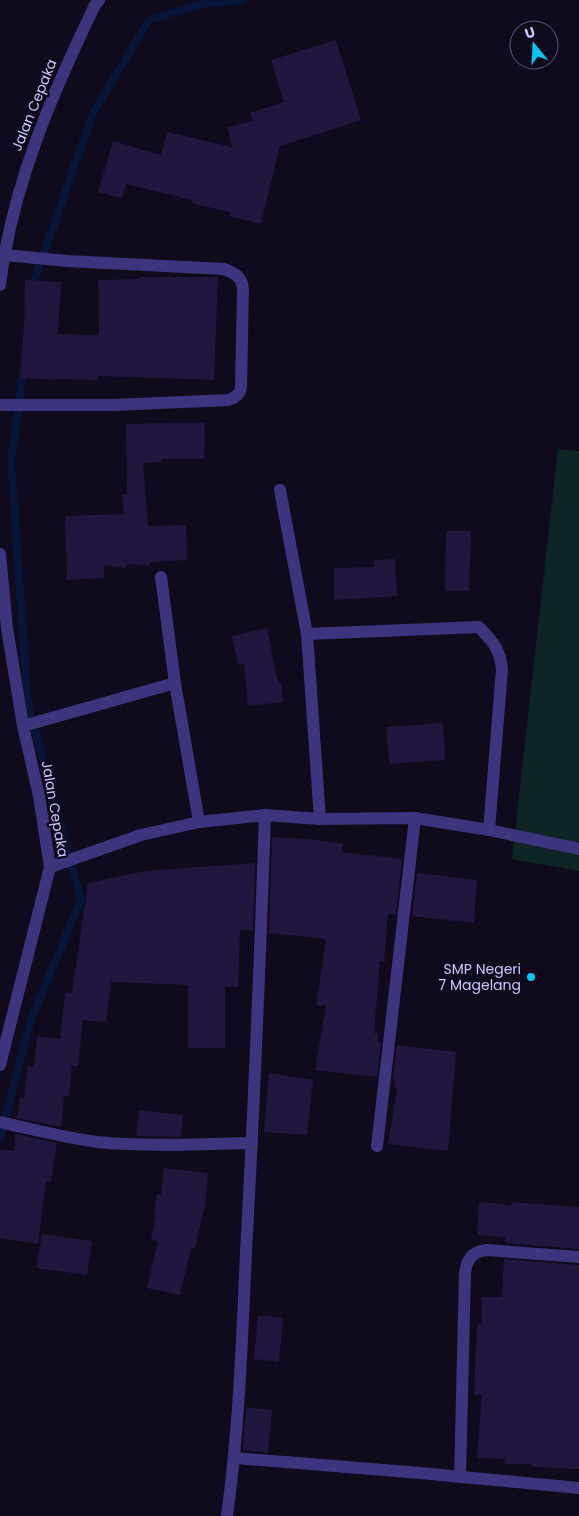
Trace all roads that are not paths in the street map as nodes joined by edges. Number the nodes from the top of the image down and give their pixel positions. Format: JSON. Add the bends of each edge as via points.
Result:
{"nodes":[{"id":1,"x":99,"y":0,"type":"edge"},
{"id":2,"x":4,"y":255,"type":"junction"},
{"id":3,"x":0,"y":285,"type":"edge"},
{"id":4,"x":0,"y":405,"type":"edge"},
{"id":5,"x":280,"y":490,"type":"dead end"},
{"id":6,"x":0,"y":554,"type":"edge"},
{"id":7,"x":161,"y":577,"type":"dead end"},
{"id":8,"x":307,"y":634,"type":"junction"},
{"id":9,"x":175,"y":683,"type":"junction"},
{"id":10,"x":23,"y":726,"type":"junction"},
{"id":11,"x":265,"y":815,"type":"junction"},
{"id":12,"x":415,"y":818,"type":"junction"},
{"id":13,"x":320,"y":819,"type":"junction"},
{"id":14,"x":199,"y":822,"type":"junction"},
{"id":15,"x":490,"y":830,"type":"junction"},
{"id":16,"x":579,"y":849,"type":"edge"},
{"id":17,"x":50,"y":866,"type":"junction"},
{"id":18,"x":0,"y":1065,"type":"edge"},
{"id":19,"x":0,"y":1122,"type":"edge"},
{"id":20,"x":252,"y":1143,"type":"junction"},
{"id":21,"x":377,"y":1146,"type":"dead end"},
{"id":22,"x":579,"y":1257,"type":"edge"},
{"id":23,"x":235,"y":1458,"type":"junction"},
{"id":24,"x":460,"y":1477,"type":"junction"},
{"id":25,"x":579,"y":1488,"type":"edge"},
{"id":26,"x":227,"y":1516,"type":"edge"}],
"edges":[{"from":1,"to":2,"type":"street","name":"Jalan Cepaka","via":[[62,74],[24,171]]},
{"from":2,"to":3,"type":"street","name":"Jalan Cepaka"},
{"from":2,"to":4,"type":"street","via":[[234,272],[240,277],[243,289],[241,387],[237,396],[229,400]]},
{"from":5,"to":8,"type":"street"},
{"from":6,"to":10,"type":"street","name":"Jalan Cepaka","via":[[7,628]]},
{"from":7,"to":9,"type":"street"},
{"from":8,"to":13,"type":"street"},
{"from":8,"to":15,"type":"street","via":[[479,627],[485,633],[498,648],[502,670]]},
{"from":9,"to":10,"type":"street"},
{"from":9,"to":14,"type":"street"},
{"from":10,"to":17,"type":"street","name":"Jalan Cepaka","via":[[40,796]]},
{"from":11,"to":13,"type":"street"},
{"from":11,"to":14,"type":"street"},
{"from":11,"to":20,"type":"street"},
{"from":12,"to":13,"type":"street"},
{"from":12,"to":15,"type":"street"},
{"from":12,"to":21,"type":"street"},
{"from":14,"to":17,"type":"street","via":[[141,835]]},
{"from":15,"to":16,"type":"street"},
{"from":17,"to":18,"type":"street","name":"Jalan Cepaka"},
{"from":19,"to":20,"type":"street","via":[[110,1143]]},
{"from":20,"to":23,"type":"street"},
{"from":22,"to":24,"type":"street","via":[[486,1250],[470,1257],[466,1273]]},
{"from":23,"to":24,"type":"street"},
{"from":23,"to":26,"type":"street"},
{"from":24,"to":25,"type":"street"}]}
